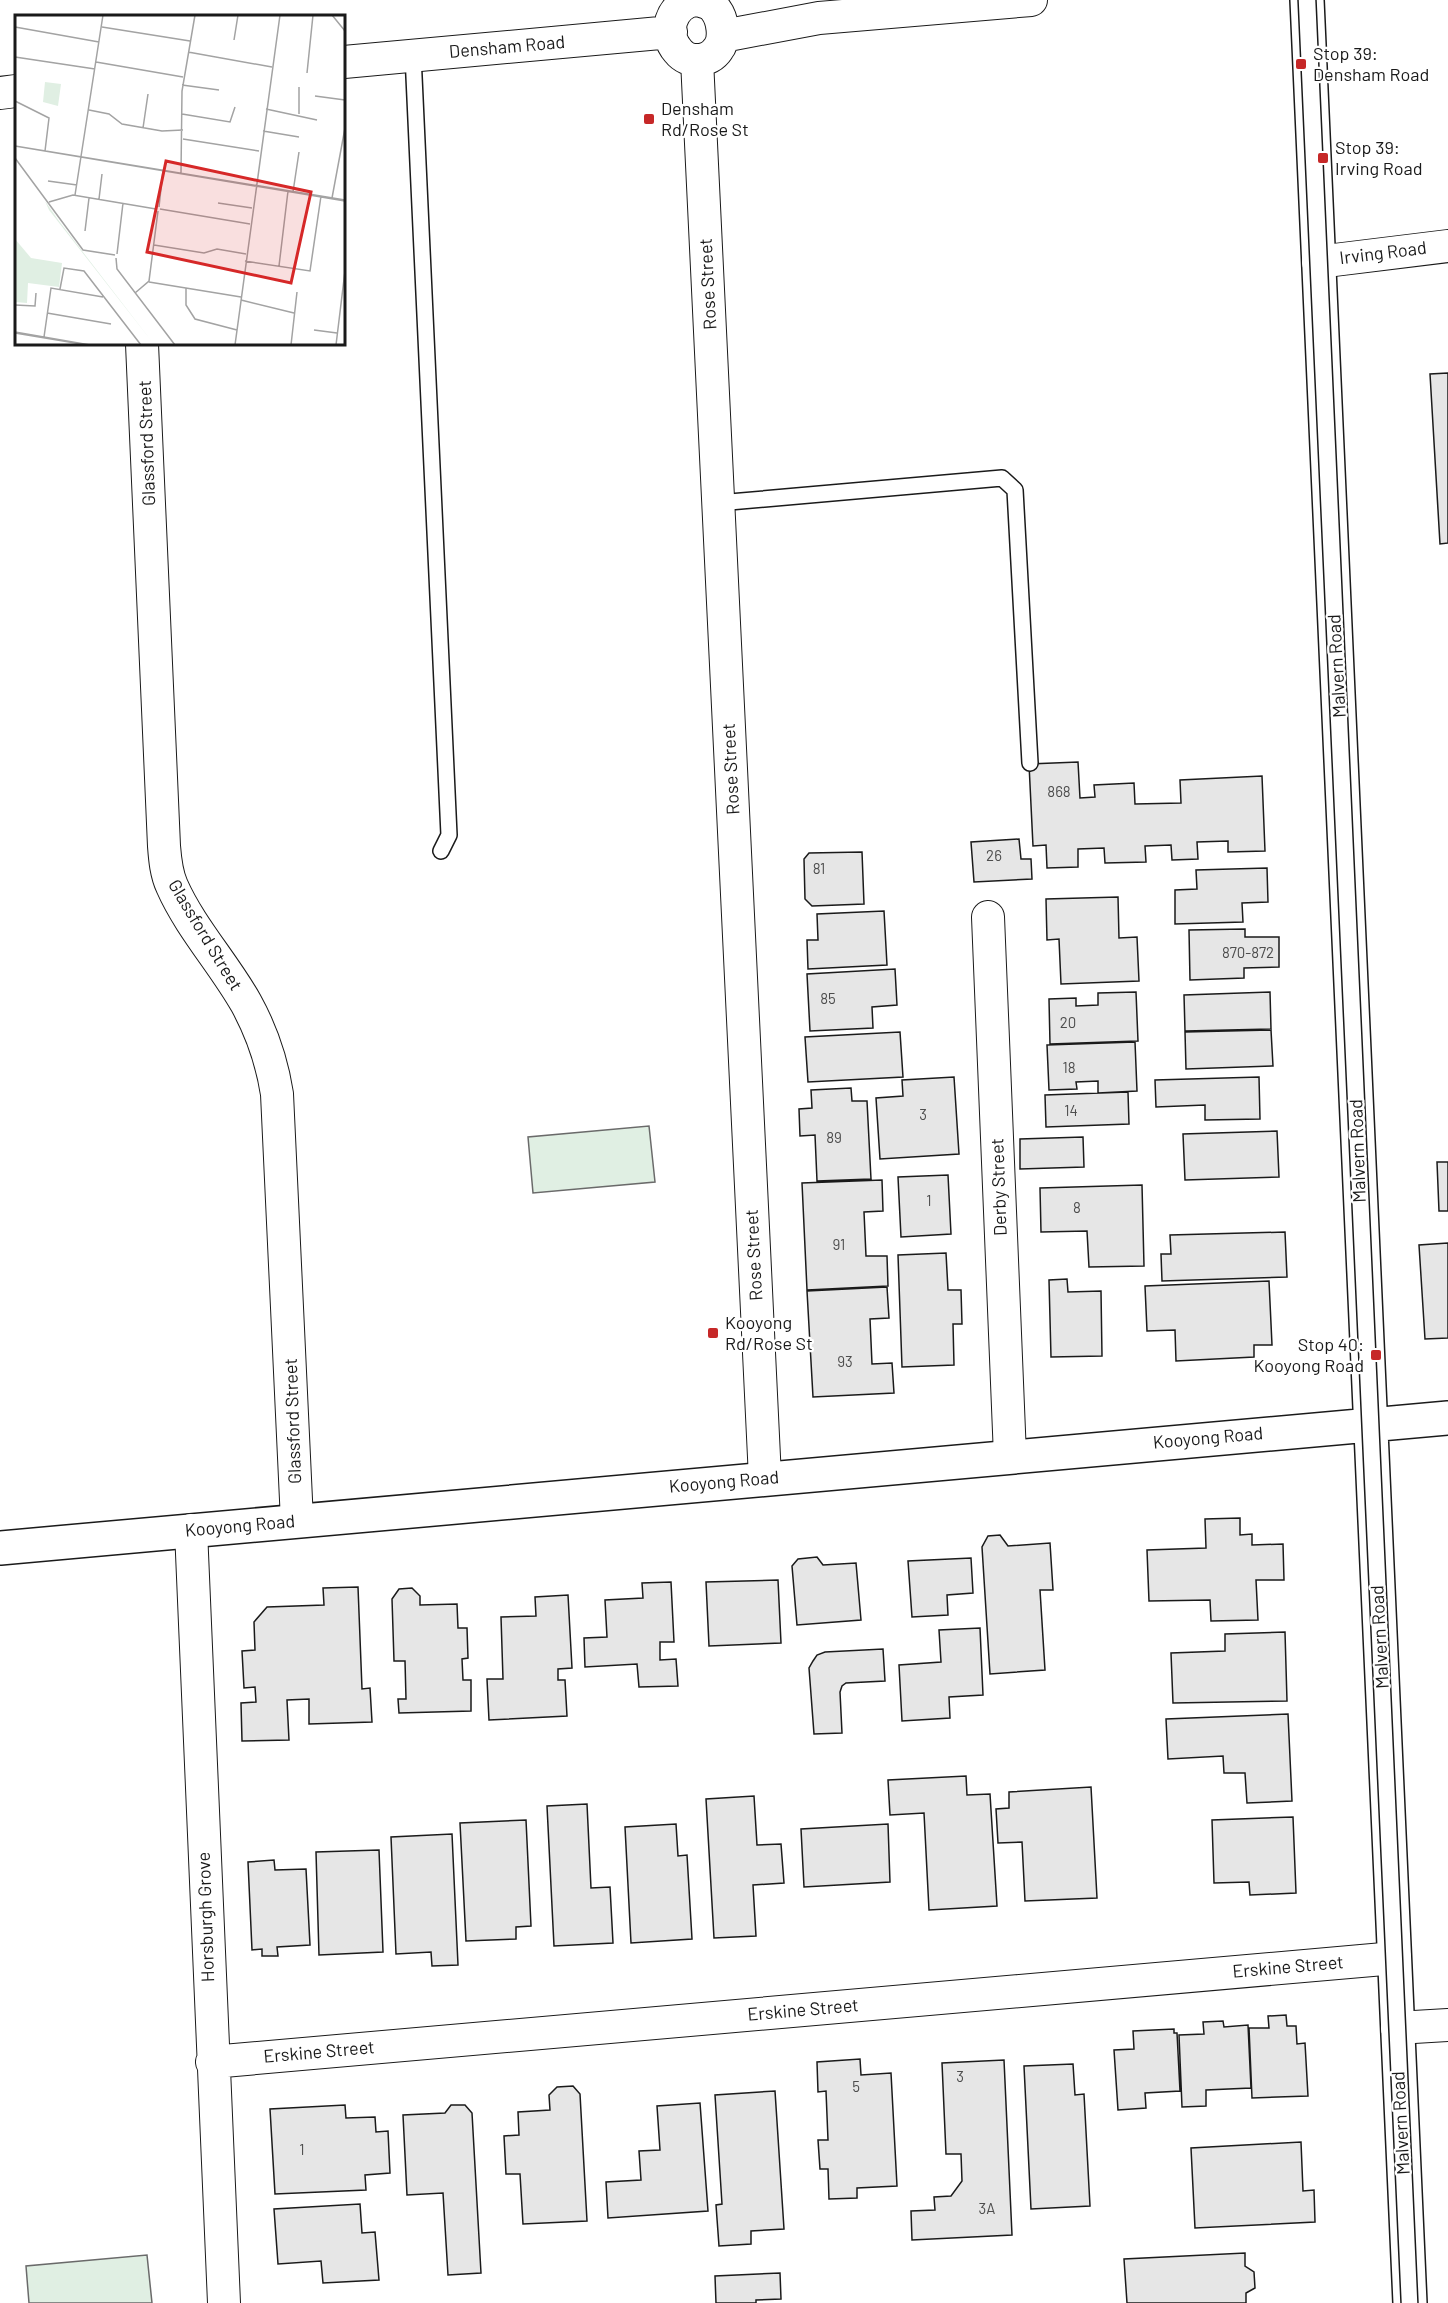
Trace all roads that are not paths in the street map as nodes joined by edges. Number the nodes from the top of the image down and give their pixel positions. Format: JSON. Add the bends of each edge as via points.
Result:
{"nodes":[{"id":1,"x":694,"y":0,"type":"edge"},
{"id":2,"x":1031,"y":0,"type":"edge"},
{"id":3,"x":1307,"y":0,"type":"edge"},
{"id":4,"x":999,"y":1,"type":"edge"},
{"id":5,"x":671,"y":32,"type":"junction"},
{"id":6,"x":723,"y":36,"type":"junction"},
{"id":7,"x":413,"y":55,"type":"junction"},
{"id":8,"x":697,"y":60,"type":"junction"},
{"id":9,"x":345,"y":62,"type":"edge"},
{"id":10,"x":15,"y":92,"type":"edge"},
{"id":11,"x":0,"y":93,"type":"edge"},
{"id":12,"x":1448,"y":246,"type":"edge"},
{"id":13,"x":1318,"y":262,"type":"junction"},
{"id":14,"x":142,"y":345,"type":"edge"},
{"id":15,"x":718,"y":503,"type":"junction"},
{"id":16,"x":1030,"y":763,"type":"dead end"},
{"id":17,"x":441,"y":851,"type":"dead end"},
{"id":18,"x":988,"y":917,"type":"dead end"},
{"id":19,"x":1448,"y":1418,"type":"edge"},
{"id":20,"x":1370,"y":1424,"type":"junction"},
{"id":21,"x":1010,"y":1456,"type":"junction"},
{"id":22,"x":765,"y":1478,"type":"junction"},
{"id":23,"x":297,"y":1521,"type":"junction"},
{"id":24,"x":191,"y":1530,"type":"junction"},
{"id":25,"x":0,"y":1548,"type":"edge"},
{"id":26,"x":1395,"y":1958,"type":"junction"},
{"id":27,"x":1448,"y":2025,"type":"edge"},
{"id":28,"x":1397,"y":2028,"type":"junction"},
{"id":29,"x":212,"y":2062,"type":"junction"},
{"id":30,"x":224,"y":2303,"type":"edge"},
{"id":31,"x":1410,"y":2303,"type":"edge"}],
"edges":[{"from":1,"to":5,"type":"street","via":[[675,10]]},
{"from":1,"to":6,"type":"street","via":[[715,9]]},
{"from":2,"to":4,"type":"street"},
{"from":3,"to":13,"type":"main road","name":"Malvern Road"},
{"from":4,"to":6,"type":"street","via":[[819,18]]},
{"from":5,"to":7,"type":"street","name":"Densham Road"},
{"from":5,"to":8,"type":"street","via":[[678,52]]},
{"from":6,"to":8,"type":"street","via":[[718,50]]},
{"from":7,"to":9,"type":"street","name":"Densham Road"},
{"from":7,"to":17,"type":"lane","via":[[449,834]]},
{"from":8,"to":15,"type":"street","name":"Rose Street"},
{"from":10,"to":11,"type":"street"},
{"from":12,"to":13,"type":"street","name":"Irving Road"},
{"from":13,"to":20,"type":"main road","name":"Malvern Road"},
{"from":14,"to":23,"type":"street","name":"Glassford Street","via":[[166,870],[189,916],[245,1002],[272,1063],[277,1094]]},
{"from":15,"to":16,"type":"lane","via":[[1002,477],[1015,490]]},
{"from":15,"to":22,"type":"street","name":"Rose Street"},
{"from":18,"to":21,"type":"street","name":"Derby Street"},
{"from":19,"to":20,"type":"main road","name":"Kooyong Road"},
{"from":20,"to":21,"type":"main road","name":"Kooyong Road"},
{"from":20,"to":26,"type":"main road","name":"Malvern Road"},
{"from":21,"to":22,"type":"main road","name":"Kooyong Road"},
{"from":22,"to":23,"type":"main road","name":"Kooyong Road"},
{"from":23,"to":24,"type":"main road","name":"Kooyong Road"},
{"from":24,"to":25,"type":"main road","name":"Kooyong Road"},
{"from":24,"to":29,"type":"street","name":"Horsburgh Grove"},
{"from":26,"to":28,"type":"main road","name":"Malvern Road"},
{"from":26,"to":29,"type":"street","name":"Erskine Street"},
{"from":27,"to":28,"type":"street"},
{"from":28,"to":31,"type":"main road","name":"Malvern Road"},
{"from":29,"to":30,"type":"street","name":"Horsburgh Grove"}]}
